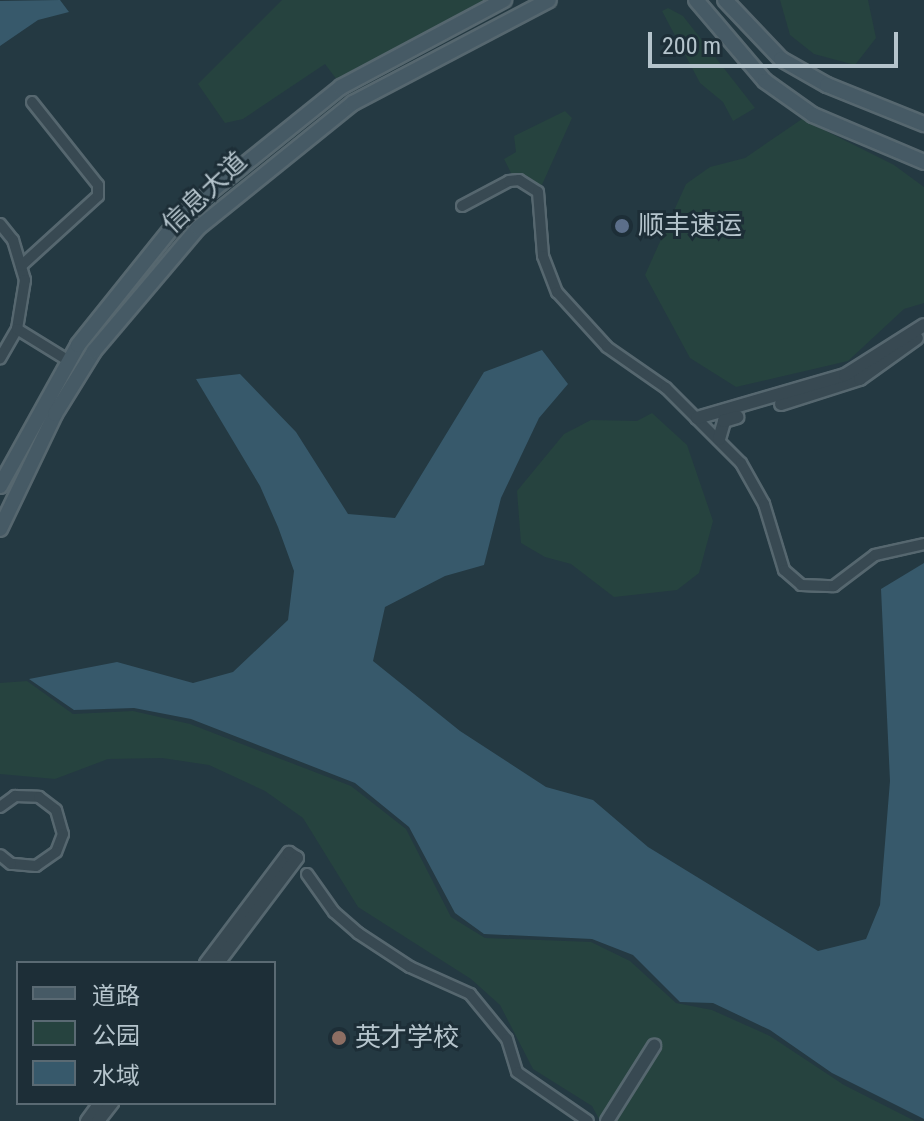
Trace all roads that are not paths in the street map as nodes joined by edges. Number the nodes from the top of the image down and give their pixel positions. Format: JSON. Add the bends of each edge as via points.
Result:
{"nodes":[{"id":1,"x":504,"y":0,"type":"edge"},
{"id":2,"x":549,"y":0,"type":"edge"},
{"id":3,"x":725,"y":0,"type":"edge"},
{"id":4,"x":696,"y":2,"type":"edge"},
{"id":5,"x":32,"y":102,"type":"dead end"},
{"id":6,"x":924,"y":124,"type":"edge"},
{"id":7,"x":924,"y":162,"type":"edge"},
{"id":8,"x":462,"y":206,"type":"dead end"},
{"id":9,"x":0,"y":224,"type":"edge"},
{"id":10,"x":21,"y":266,"type":"junction"},
{"id":11,"x":924,"y":325,"type":"edge"},
{"id":12,"x":17,"y":329,"type":"junction"},
{"id":13,"x":924,"y":334,"type":"edge"},
{"id":14,"x":0,"y":358,"type":"edge"},
{"id":15,"x":69,"y":361,"type":"junction"},
{"id":16,"x":697,"y":418,"type":"junction"},
{"id":17,"x":719,"y":439,"type":"junction"},
{"id":18,"x":0,"y":486,"type":"edge"},
{"id":19,"x":0,"y":529,"type":"edge"},
{"id":20,"x":924,"y":544,"type":"edge"},
{"id":21,"x":1,"y":803,"type":"edge"},
{"id":22,"x":0,"y":855,"type":"edge"},
{"id":23,"x":307,"y":874,"type":"dead end"},
{"id":24,"x":208,"y":961,"type":"edge"},
{"id":25,"x":219,"y":961,"type":"edge"},
{"id":26,"x":654,"y":1046,"type":"dead end"},
{"id":27,"x":110,"y":1105,"type":"edge"},
{"id":28,"x":98,"y":1121,"type":"edge"},
{"id":29,"x":588,"y":1121,"type":"edge"},
{"id":30,"x":607,"y":1121,"type":"edge"}],
"edges":[{"from":1,"to":15,"type":"main road","name":"信息大道","via":[[341,87],[183,214],[114,295]]},
{"from":2,"to":19,"type":"main road","name":"信息大道","via":[[353,103],[198,228],[94,351],[55,414]]},
{"from":3,"to":6,"type":"main road","via":[[781,59],[827,85]]},
{"from":4,"to":7,"type":"main road","via":[[765,81],[813,115]]},
{"from":5,"to":10,"type":"street","via":[[98,185],[98,196]]},
{"from":8,"to":16,"type":"street","via":[[509,181],[530,184],[541,205],[543,256],[557,292],[607,347]]},
{"from":9,"to":10,"type":"street","via":[[13,240]]},
{"from":10,"to":12,"type":"street","via":[[25,280]]},
{"from":11,"to":16,"type":"street","via":[[845,375]]},
{"from":12,"to":14,"type":"street"},
{"from":12,"to":15,"type":"street"},
{"from":13,"to":17,"type":"street","via":[[860,379],[724,421]]},
{"from":15,"to":18,"type":"main road","name":"信息大道"},
{"from":16,"to":17,"type":"street"},
{"from":17,"to":20,"type":"street","via":[[753,482],[784,570],[801,585],[834,586],[875,555]]},
{"from":21,"to":22,"type":"street","via":[[15,796],[39,797],[56,810],[63,834],[56,852],[36,866],[11,864]]},
{"from":23,"to":29,"type":"street","via":[[334,912],[368,940],[470,994],[507,1039],[517,1072]]},
{"from":24,"to":25,"type":"street","via":[[293,855]]},
{"from":26,"to":30,"type":"street"},
{"from":27,"to":28,"type":"street"}]}
